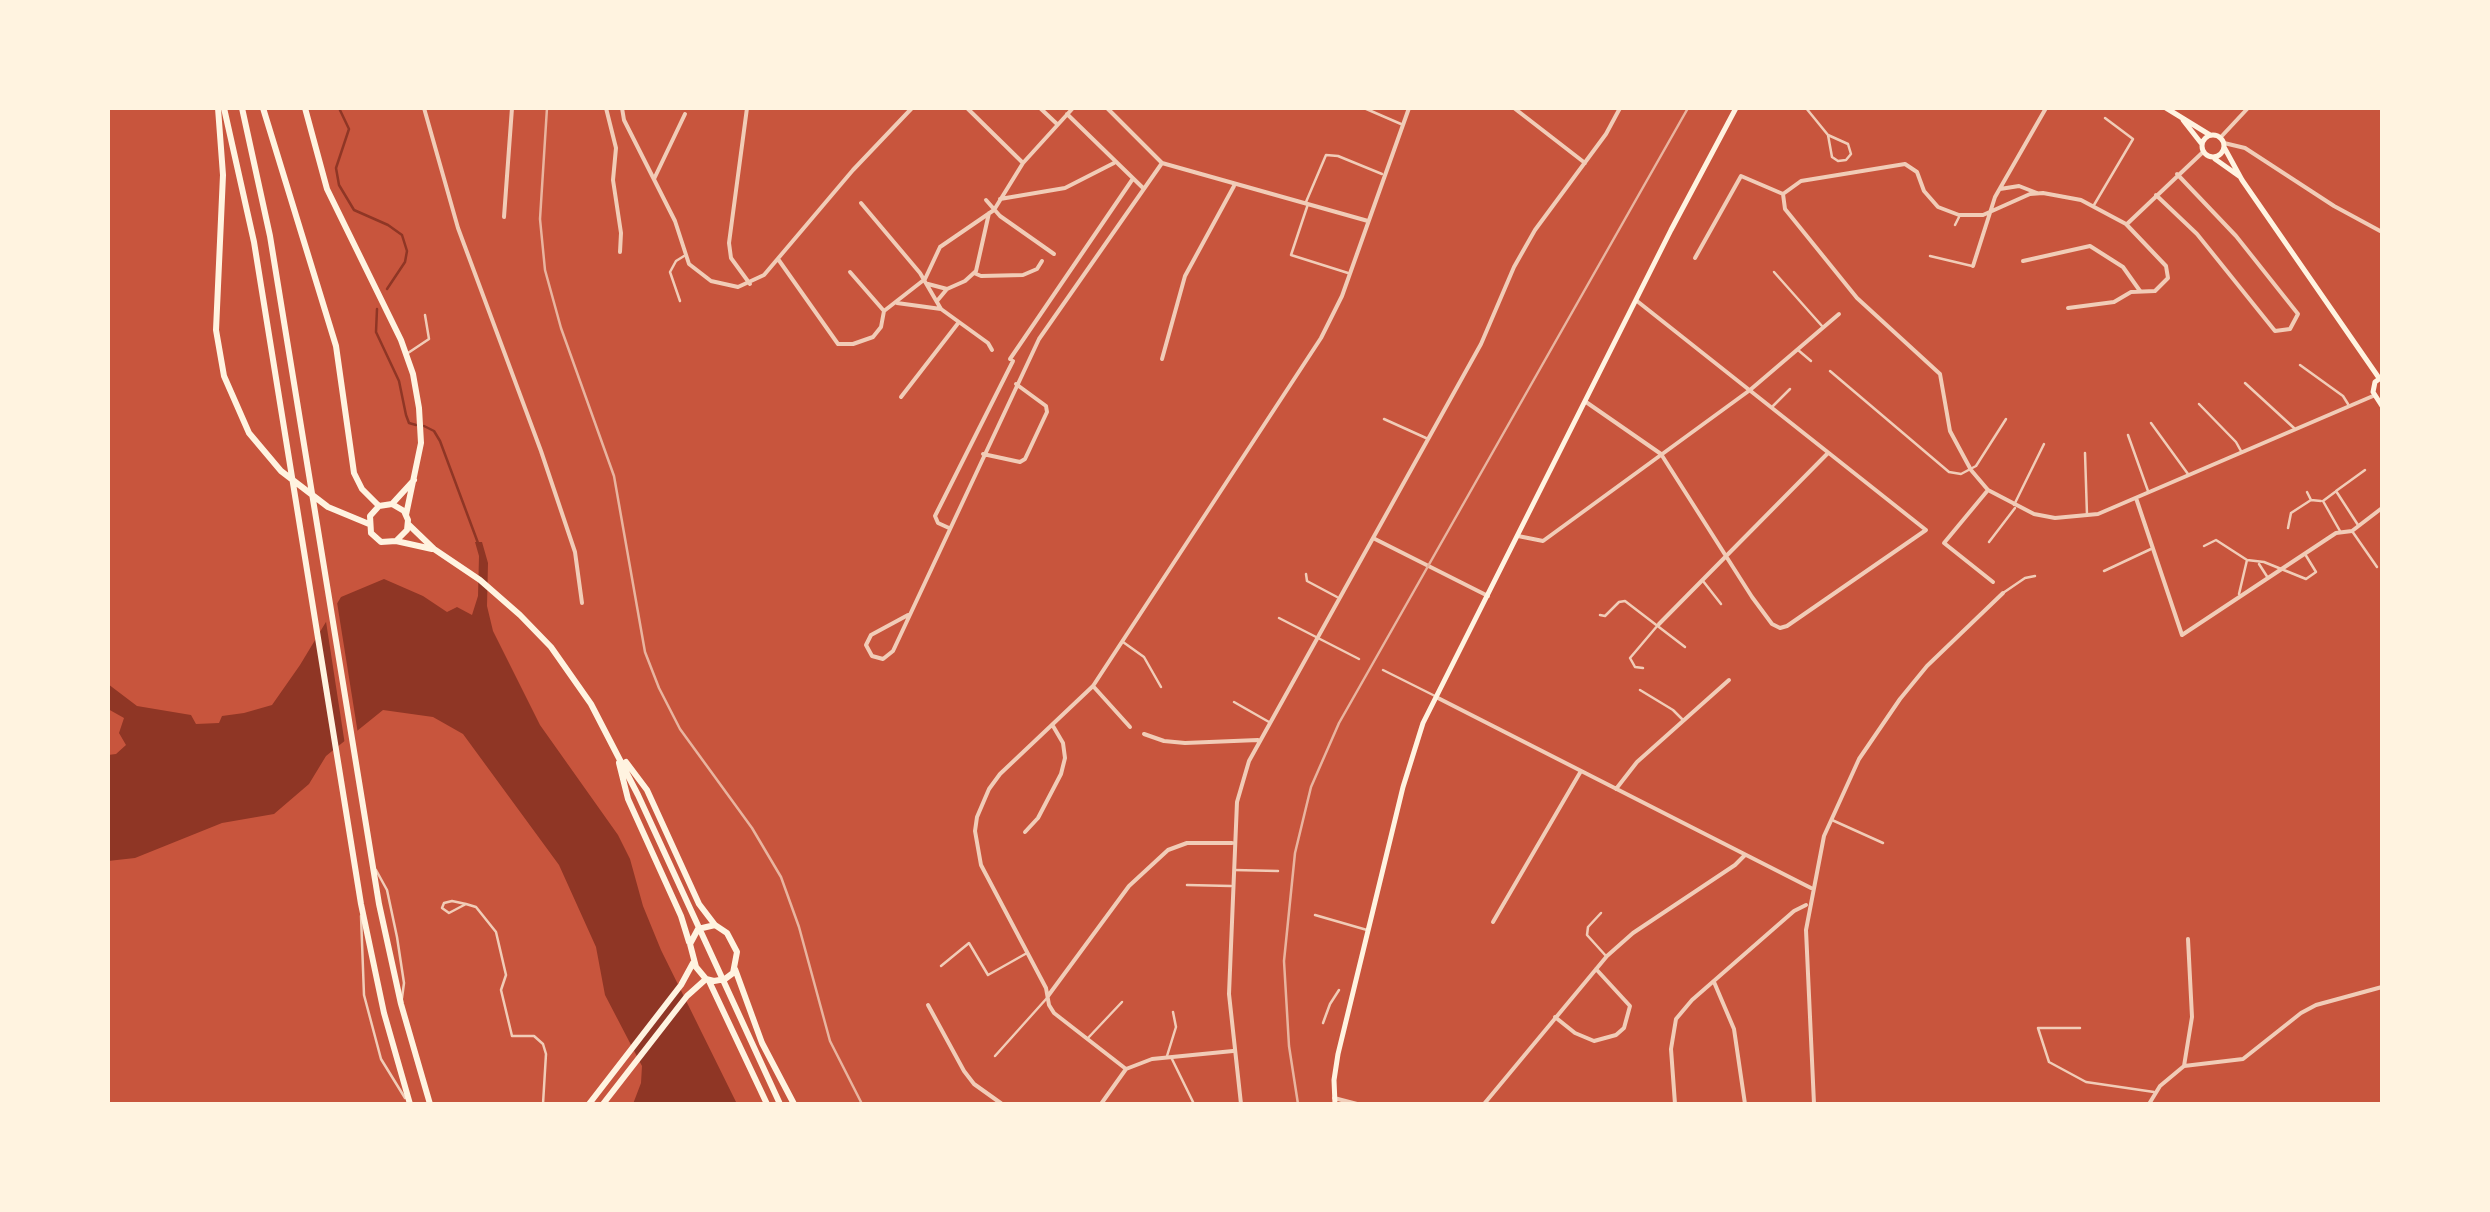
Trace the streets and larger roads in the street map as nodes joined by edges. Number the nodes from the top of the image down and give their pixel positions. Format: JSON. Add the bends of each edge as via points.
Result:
{"nodes":[{"id":1,"x":221,"y":108,"type":"edge"},
{"id":2,"x":242,"y":108,"type":"edge"},
{"id":3,"x":263,"y":108,"type":"edge"},
{"id":4,"x":306,"y":108,"type":"edge"},
{"id":5,"x":424,"y":108,"type":"edge"},
{"id":6,"x":512,"y":108,"type":"edge"},
{"id":7,"x":606,"y":108,"type":"edge"},
{"id":8,"x":622,"y":108,"type":"edge"},
{"id":9,"x":747,"y":108,"type":"edge"},
{"id":10,"x":912,"y":108,"type":"edge"},
{"id":11,"x":967,"y":108,"type":"edge"},
{"id":12,"x":1040,"y":108,"type":"edge"},
{"id":13,"x":1073,"y":108,"type":"edge"},
{"id":14,"x":1108,"y":108,"type":"edge"},
{"id":15,"x":1409,"y":108,"type":"edge"},
{"id":16,"x":1514,"y":108,"type":"edge"},
{"id":17,"x":1620,"y":108,"type":"edge"},
{"id":18,"x":1736,"y":108,"type":"edge"},
{"id":19,"x":2046,"y":108,"type":"edge"},
{"id":20,"x":2166,"y":108,"type":"edge"},
{"id":21,"x":2248,"y":108,"type":"edge"},
{"id":22,"x":685,"y":114,"type":"dead end"},
{"id":23,"x":1067,"y":114,"type":"junction"},
{"id":24,"x":2181,"y":118,"type":"junction"},
{"id":25,"x":1057,"y":124,"type":"junction"},
{"id":26,"x":2210,"y":135,"type":"junction"},
{"id":27,"x":2223,"y":142,"type":"junction"},
{"id":28,"x":2202,"y":148,"type":"junction"},
{"id":29,"x":2212,"y":157,"type":"junction"},
{"id":30,"x":1023,"y":163,"type":"junction"},
{"id":31,"x":1114,"y":163,"type":"junction"},
{"id":32,"x":1585,"y":163,"type":"junction"},
{"id":33,"x":1162,"y":164,"type":"junction"},
{"id":34,"x":2176,"y":174,"type":"junction"},
{"id":35,"x":2241,"y":178,"type":"junction"},
{"id":36,"x":654,"y":179,"type":"junction"},
{"id":37,"x":1132,"y":180,"type":"junction"},
{"id":38,"x":1234,"y":186,"type":"junction"},
{"id":39,"x":1144,"y":188,"type":"junction"},
{"id":40,"x":2000,"y":188,"type":"junction"},
{"id":41,"x":1783,"y":194,"type":"junction"},
{"id":42,"x":2037,"y":194,"type":"junction"},
{"id":43,"x":2156,"y":194,"type":"junction"},
{"id":44,"x":1000,"y":199,"type":"junction"},
{"id":45,"x":986,"y":200,"type":"dead end"},
{"id":46,"x":861,"y":203,"type":"dead end"},
{"id":47,"x":1993,"y":211,"type":"junction"},
{"id":48,"x":992,"y":212,"type":"junction"},
{"id":49,"x":504,"y":217,"type":"dead end"},
{"id":50,"x":1368,"y":222,"type":"junction"},
{"id":51,"x":2126,"y":224,"type":"junction"},
{"id":52,"x":2382,"y":232,"type":"edge"},
{"id":53,"x":620,"y":252,"type":"dead end"},
{"id":54,"x":1054,"y":254,"type":"dead end"},
{"id":55,"x":1696,"y":258,"type":"dead end"},
{"id":56,"x":778,"y":259,"type":"junction"},
{"id":57,"x":1042,"y":261,"type":"dead end"},
{"id":58,"x":2023,"y":261,"type":"dead end"},
{"id":59,"x":1973,"y":266,"type":"road end"},
{"id":60,"x":850,"y":272,"type":"dead end"},
{"id":61,"x":974,"y":272,"type":"junction"},
{"id":62,"x":926,"y":282,"type":"junction"},
{"id":63,"x":750,"y":284,"type":"junction"},
{"id":64,"x":946,"y":289,"type":"junction"},
{"id":65,"x":2140,"y":292,"type":"junction"},
{"id":66,"x":936,"y":301,"type":"junction"},
{"id":67,"x":1637,"y":301,"type":"junction"},
{"id":68,"x":895,"y":302,"type":"junction"},
{"id":69,"x":2068,"y":308,"type":"dead end"},
{"id":70,"x":941,"y":310,"type":"junction"},
{"id":71,"x":884,"y":311,"type":"junction"},
{"id":72,"x":1839,"y":314,"type":"dead end"},
{"id":73,"x":958,"y":322,"type":"junction"},
{"id":74,"x":992,"y":350,"type":"dead end"},
{"id":75,"x":1162,"y":359,"type":"dead end"},
{"id":76,"x":2381,"y":377,"type":"edge"},
{"id":77,"x":1016,"y":384,"type":"junction"},
{"id":78,"x":1750,"y":390,"type":"junction"},
{"id":79,"x":2373,"y":396,"type":"junction"},
{"id":80,"x":901,"y":397,"type":"dead end"},
{"id":81,"x":1586,"y":402,"type":"junction"},
{"id":82,"x":2382,"y":406,"type":"edge"},
{"id":83,"x":1828,"y":453,"type":"junction"},
{"id":84,"x":984,"y":454,"type":"junction"},
{"id":85,"x":1661,"y":454,"type":"junction"},
{"id":86,"x":414,"y":479,"type":"junction"},
{"id":87,"x":1988,"y":490,"type":"junction"},
{"id":88,"x":2136,"y":498,"type":"junction"},
{"id":89,"x":392,"y":504,"type":"junction"},
{"id":90,"x":379,"y":506,"type":"junction"},
{"id":91,"x":2382,"y":508,"type":"edge"},
{"id":92,"x":407,"y":520,"type":"junction"},
{"id":93,"x":369,"y":524,"type":"junction"},
{"id":94,"x":949,"y":528,"type":"junction"},
{"id":95,"x":1518,"y":536,"type":"junction"},
{"id":96,"x":1373,"y":538,"type":"junction"},
{"id":97,"x":396,"y":542,"type":"junction"},
{"id":98,"x":434,"y":549,"type":"junction"},
{"id":99,"x":1727,"y":557,"type":"junction"},
{"id":100,"x":1993,"y":582,"type":"dead end"},
{"id":101,"x":2002,"y":593,"type":"road end"},
{"id":102,"x":1488,"y":596,"type":"junction"},
{"id":103,"x":582,"y":603,"type":"dead end"},
{"id":104,"x":908,"y":615,"type":"junction"},
{"id":105,"x":1659,"y":624,"type":"road end"},
{"id":106,"x":1728,"y":680,"type":"dead end"},
{"id":107,"x":1093,"y":686,"type":"junction"},
{"id":108,"x":1436,"y":697,"type":"junction"},
{"id":109,"x":1054,"y":726,"type":"junction"},
{"id":110,"x":1130,"y":727,"type":"dead end"},
{"id":111,"x":1144,"y":734,"type":"dead end"},
{"id":112,"x":1259,"y":740,"type":"junction"},
{"id":113,"x":615,"y":748,"type":"junction"},
{"id":114,"x":1580,"y":771,"type":"junction"},
{"id":115,"x":1616,"y":788,"type":"junction"},
{"id":116,"x":1026,"y":832,"type":"dead end"},
{"id":117,"x":1234,"y":843,"type":"junction"},
{"id":118,"x":1745,"y":854,"type":"junction"},
{"id":119,"x":1812,"y":888,"type":"junction"},
{"id":120,"x":1809,"y":903,"type":"junction"},
{"id":121,"x":1493,"y":922,"type":"dead end"},
{"id":122,"x":715,"y":925,"type":"junction"},
{"id":123,"x":2188,"y":939,"type":"dead end"},
{"id":124,"x":690,"y":944,"type":"junction"},
{"id":125,"x":694,"y":962,"type":"junction"},
{"id":126,"x":1596,"y":968,"type":"junction"},
{"id":127,"x":735,"y":969,"type":"junction"},
{"id":128,"x":707,"y":979,"type":"junction"},
{"id":129,"x":1714,"y":982,"type":"junction"},
{"id":130,"x":2382,"y":988,"type":"edge"},
{"id":131,"x":1048,"y":996,"type":"junction"},
{"id":132,"x":928,"y":1005,"type":"dead end"},
{"id":133,"x":1555,"y":1017,"type":"junction"},
{"id":134,"x":1233,"y":1052,"type":"junction"},
{"id":135,"x":2184,"y":1066,"type":"junction"},
{"id":136,"x":1126,"y":1068,"type":"junction"},
{"id":137,"x":1334,"y":1101,"type":"edge"},
{"id":138,"x":410,"y":1104,"type":"edge"},
{"id":139,"x":430,"y":1104,"type":"edge"},
{"id":140,"x":589,"y":1104,"type":"edge"},
{"id":141,"x":604,"y":1104,"type":"edge"},
{"id":142,"x":768,"y":1104,"type":"edge"},
{"id":143,"x":780,"y":1104,"type":"edge"},
{"id":144,"x":794,"y":1104,"type":"edge"},
{"id":145,"x":1002,"y":1104,"type":"edge"},
{"id":146,"x":1101,"y":1104,"type":"edge"},
{"id":147,"x":1241,"y":1104,"type":"edge"},
{"id":148,"x":1357,"y":1104,"type":"edge"},
{"id":149,"x":1484,"y":1104,"type":"edge"},
{"id":150,"x":1675,"y":1104,"type":"edge"},
{"id":151,"x":1745,"y":1104,"type":"edge"},
{"id":152,"x":1814,"y":1104,"type":"edge"},
{"id":153,"x":2149,"y":1104,"type":"edge"}],
"edges":[{"from":1,"to":93,"type":"highway","via":[[216,330],[224,376],[250,432],[282,471],[328,506]]},
{"from":1,"to":138,"type":"highway","via":[[254,242],[361,904]]},
{"from":2,"to":139,"type":"highway","via":[[296,391],[371,861]]},
{"from":3,"to":90,"type":"highway","via":[[336,346],[351,463]]},
{"from":4,"to":86,"type":"highway","via":[[327,189],[406,353],[419,408]]},
{"from":5,"to":103,"type":"street","via":[[458,228],[542,451],[574,552]]},
{"from":6,"to":49,"type":"street"},
{"from":7,"to":53,"type":"street","via":[[616,148]]},
{"from":8,"to":36,"type":"street"},
{"from":9,"to":63,"type":"street","via":[[728,243],[730,258]]},
{"from":10,"to":56,"type":"street"},
{"from":11,"to":30,"type":"street"},
{"from":12,"to":25,"type":"street"},
{"from":13,"to":23,"type":"street"},
{"from":14,"to":33,"type":"street"},
{"from":15,"to":50,"type":"street"},
{"from":16,"to":32,"type":"street"},
{"from":17,"to":32,"type":"street"},
{"from":18,"to":67,"type":"main road"},
{"from":19,"to":40,"type":"street"},
{"from":20,"to":24,"type":"main road"},
{"from":21,"to":27,"type":"street"},
{"from":22,"to":36,"type":"street"},
{"from":23,"to":25,"type":"street"},
{"from":23,"to":31,"type":"street"},
{"from":24,"to":26,"type":"main road"},
{"from":24,"to":28,"type":"main road"},
{"from":25,"to":30,"type":"street"},
{"from":26,"to":27,"type":"main road"},
{"from":26,"to":28,"type":"main road"},
{"from":27,"to":29,"type":"main road","via":[[2219,156]]},
{"from":27,"to":35,"type":"main road"},
{"from":27,"to":52,"type":"street","via":[[2245,148]]},
{"from":28,"to":29,"type":"main road"},
{"from":28,"to":34,"type":"street"},
{"from":29,"to":35,"type":"main road"},
{"from":30,"to":44,"type":"street"},
{"from":31,"to":37,"type":"street"},
{"from":31,"to":44,"type":"street","via":[[1064,188]]},
{"from":32,"to":96,"type":"street","via":[[1519,258],[1481,344]]},
{"from":33,"to":38,"type":"street"},
{"from":33,"to":39,"type":"street"},
{"from":34,"to":43,"type":"street"},
{"from":34,"to":43,"type":"street","via":[[2298,314],[2290,329],[2275,331]]},
{"from":35,"to":76,"type":"main road"},
{"from":36,"to":63,"type":"street","via":[[695,272],[710,281]]},
{"from":37,"to":39,"type":"street"},
{"from":37,"to":94,"type":"street","via":[[1012,360],[934,516]]},
{"from":38,"to":50,"type":"street"},
{"from":38,"to":75,"type":"street","via":[[1186,276]]},
{"from":39,"to":77,"type":"street"},
{"from":40,"to":42,"type":"street","via":[[2019,186]]},
{"from":40,"to":47,"type":"street"},
{"from":41,"to":47,"type":"street","via":[[1800,181],[1906,164],[1948,212]]},
{"from":41,"to":55,"type":"street","via":[[1741,176]]},
{"from":41,"to":87,"type":"street","via":[[1785,209],[1857,298],[1935,367],[1950,431]]},
{"from":42,"to":47,"type":"street"},
{"from":42,"to":51,"type":"street","via":[[2060,194]]},
{"from":43,"to":51,"type":"street"},
{"from":44,"to":48,"type":"street"},
{"from":45,"to":48,"type":"street"},
{"from":46,"to":62,"type":"street"},
{"from":47,"to":59,"type":"street"},
{"from":48,"to":54,"type":"street"},
{"from":48,"to":61,"type":"street"},
{"from":48,"to":62,"type":"street","via":[[940,247]]},
{"from":50,"to":107,"type":"street","via":[[1321,338]]},
{"from":51,"to":65,"type":"street","via":[[2168,273],[2160,289]]},
{"from":56,"to":63,"type":"street"},
{"from":56,"to":71,"type":"street","via":[[841,346],[873,337]]},
{"from":57,"to":61,"type":"street","via":[[1023,275]]},
{"from":58,"to":65,"type":"street","via":[[2090,246],[2123,267]]},
{"from":60,"to":71,"type":"street"},
{"from":61,"to":64,"type":"street"},
{"from":62,"to":64,"type":"street"},
{"from":62,"to":66,"type":"street"},
{"from":62,"to":68,"type":"street"},
{"from":64,"to":66,"type":"street"},
{"from":65,"to":69,"type":"street"},
{"from":66,"to":70,"type":"street"},
{"from":67,"to":78,"type":"street"},
{"from":67,"to":81,"type":"main road"},
{"from":68,"to":70,"type":"street"},
{"from":68,"to":71,"type":"street"},
{"from":70,"to":73,"type":"street"},
{"from":72,"to":78,"type":"street"},
{"from":73,"to":74,"type":"street"},
{"from":73,"to":80,"type":"street"},
{"from":76,"to":79,"type":"main road"},
{"from":77,"to":84,"type":"street"},
{"from":77,"to":84,"type":"street","via":[[1047,412],[1025,459]]},
{"from":78,"to":83,"type":"street"},
{"from":78,"to":85,"type":"street"},
{"from":79,"to":82,"type":"main road"},
{"from":79,"to":88,"type":"street"},
{"from":81,"to":85,"type":"street"},
{"from":81,"to":95,"type":"main road"},
{"from":83,"to":99,"type":"street"},
{"from":83,"to":99,"type":"street","via":[[1926,530],[1780,628]]},
{"from":84,"to":94,"type":"street"},
{"from":85,"to":95,"type":"street","via":[[1544,542]]},
{"from":85,"to":99,"type":"street"},
{"from":86,"to":89,"type":"highway"},
{"from":86,"to":92,"type":"highway"},
{"from":87,"to":88,"type":"street","via":[[2055,518],[2087,517]]},
{"from":87,"to":100,"type":"street","via":[[1944,543]]},
{"from":88,"to":91,"type":"street","via":[[2182,635]]},
{"from":89,"to":90,"type":"highway"},
{"from":89,"to":92,"type":"highway"},
{"from":90,"to":93,"type":"highway"},
{"from":92,"to":97,"type":"highway"},
{"from":92,"to":98,"type":"highway"},
{"from":93,"to":97,"type":"highway","via":[[377,539]]},
{"from":94,"to":104,"type":"street"},
{"from":95,"to":102,"type":"main road"},
{"from":96,"to":102,"type":"street"},
{"from":96,"to":112,"type":"street"},
{"from":97,"to":98,"type":"highway"},
{"from":98,"to":113,"type":"highway","via":[[534,628],[578,684]]},
{"from":99,"to":105,"type":"street"},
{"from":101,"to":119,"type":"street","via":[[1926,666],[1859,758],[1831,819]]},
{"from":102,"to":108,"type":"main road"},
{"from":104,"to":104,"type":"street","via":[[888,657],[872,656],[866,645],[871,635]]},
{"from":106,"to":115,"type":"street"},
{"from":107,"to":109,"type":"street"},
{"from":107,"to":110,"type":"street"},
{"from":108,"to":114,"type":"street"},
{"from":108,"to":137,"type":"main road","via":[[1411,760],[1368,930],[1338,1054]]},
{"from":109,"to":116,"type":"street","via":[[1065,758]]},
{"from":109,"to":131,"type":"street","via":[[1000,774],[975,831],[981,865]]},
{"from":111,"to":112,"type":"street","via":[[1184,743]]},
{"from":112,"to":117,"type":"street","via":[[1237,802]]},
{"from":113,"to":122,"type":"highway","via":[[647,790]]},
{"from":113,"to":124,"type":"highway","via":[[628,799]]},
{"from":113,"to":143,"type":"highway"},
{"from":114,"to":115,"type":"street"},
{"from":114,"to":121,"type":"street"},
{"from":115,"to":118,"type":"street"},
{"from":117,"to":131,"type":"street","via":[[1186,843],[1168,850],[1129,886]]},
{"from":117,"to":134,"type":"street"},
{"from":118,"to":119,"type":"street"},
{"from":118,"to":126,"type":"street","via":[[1632,934]]},
{"from":119,"to":120,"type":"street"},
{"from":120,"to":129,"type":"street"},
{"from":120,"to":152,"type":"street"},
{"from":122,"to":124,"type":"highway","via":[[695,932]]},
{"from":122,"to":127,"type":"highway","via":[[734,944]]},
{"from":123,"to":135,"type":"street","via":[[2192,1017]]},
{"from":124,"to":125,"type":"highway"},
{"from":125,"to":128,"type":"highway"},
{"from":125,"to":140,"type":"highway"},
{"from":126,"to":133,"type":"street"},
{"from":126,"to":133,"type":"street","via":[[1630,1006],[1624,1028],[1594,1041]]},
{"from":127,"to":128,"type":"highway"},
{"from":127,"to":144,"type":"highway"},
{"from":128,"to":141,"type":"highway"},
{"from":128,"to":142,"type":"highway"},
{"from":129,"to":150,"type":"street","via":[[1676,1019]]},
{"from":129,"to":151,"type":"street","via":[[1734,1030]]},
{"from":130,"to":135,"type":"street","via":[[2301,1012],[2244,1059]]},
{"from":131,"to":136,"type":"street","via":[[1054,1012]]},
{"from":132,"to":145,"type":"street","via":[[974,1084]]},
{"from":133,"to":149,"type":"street"},
{"from":134,"to":136,"type":"street"},
{"from":134,"to":147,"type":"street"},
{"from":135,"to":153,"type":"street"},
{"from":136,"to":146,"type":"street"},
{"from":137,"to":148,"type":"street"}]}
